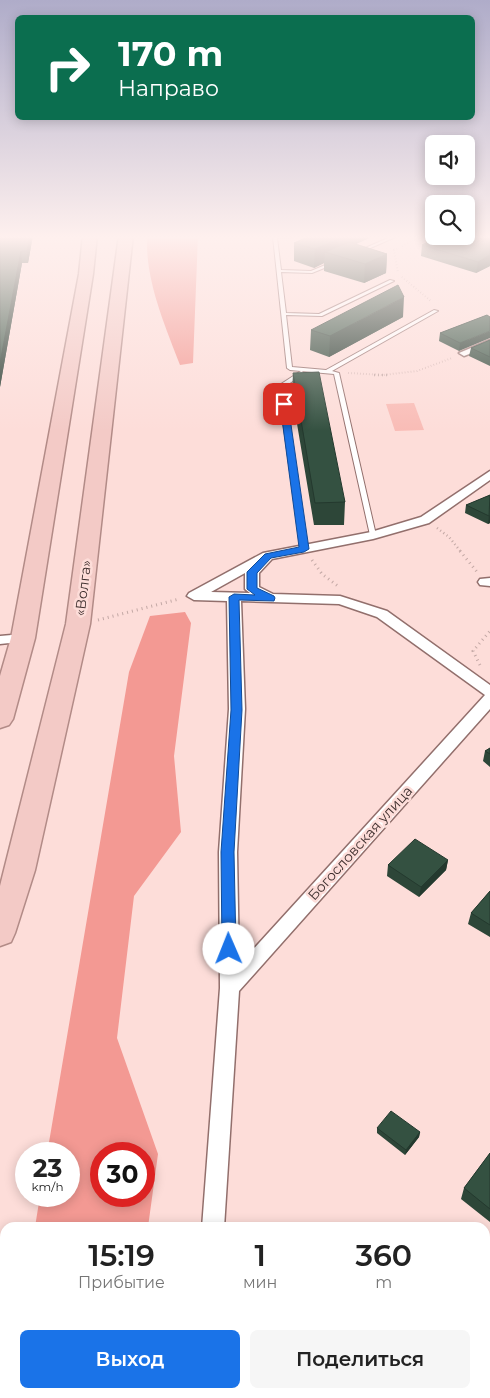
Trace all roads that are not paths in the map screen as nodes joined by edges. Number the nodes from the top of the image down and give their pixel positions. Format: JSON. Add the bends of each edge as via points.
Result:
{"nodes":[{"id":1,"x":81,"y":300,"type":"edge"},
{"id":2,"x":118,"y":300,"type":"edge"},
{"id":3,"x":282,"y":300,"type":"edge"},
{"id":4,"x":351,"y":300,"type":"edge"},
{"id":5,"x":436,"y":311,"type":"road end"},
{"id":6,"x":284,"y":314,"type":"junction"},
{"id":7,"x":490,"y":343,"type":"edge"},
{"id":8,"x":464,"y":353,"type":"road end"},
{"id":9,"x":305,"y":371,"type":"junction"},
{"id":10,"x":327,"y":372,"type":"junction"},
{"id":11,"x":490,"y":475,"type":"edge"},
{"id":12,"x":373,"y":535,"type":"junction"},
{"id":13,"x":304,"y":549,"type":"junction"},
{"id":14,"x":268,"y":556,"type":"junction"},
{"id":15,"x":234,"y":597,"type":"junction"},
{"id":16,"x":270,"y":598,"type":"junction"},
{"id":17,"x":11,"y":639,"type":"edge"},
{"id":18,"x":490,"y":692,"type":"edge"},
{"id":19,"x":490,"y":699,"type":"edge"},
{"id":20,"x":0,"y":719,"type":"edge"},
{"id":21,"x":0,"y":933,"type":"edge"},
{"id":22,"x":230,"y":988,"type":"junction"},
{"id":23,"x":213,"y":1222,"type":"edge"}],
"edges":[{"from":1,"to":17,"type":"highway"},
{"from":2,"to":21,"type":"highway","name":"«Волга»","via":[[78,624],[20,870]]},
{"from":3,"to":6,"type":"lane"},
{"from":4,"to":6,"type":"lane","via":[[320,315]]},
{"from":5,"to":10,"type":"lane"},
{"from":6,"to":9,"type":"lane","via":[[290,368]]},
{"from":7,"to":8,"type":"street"},
{"from":9,"to":10,"type":"lane"},
{"from":9,"to":13,"type":"lane","via":[[281,386]]},
{"from":10,"to":12,"type":"lane","via":[[336,373]]},
{"from":11,"to":12,"type":"street","via":[[425,520]]},
{"from":12,"to":13,"type":"street"},
{"from":13,"to":14,"type":"street"},
{"from":14,"to":15,"type":"street","via":[[194,596]]},
{"from":14,"to":16,"type":"street","via":[[252,572],[252,589]]},
{"from":15,"to":16,"type":"street"},
{"from":15,"to":22,"type":"street","via":[[236,710],[228,852]]},
{"from":16,"to":18,"type":"street","via":[[340,600],[382,614]]},
{"from":17,"to":20,"type":"highway"},
{"from":19,"to":22,"type":"street","name":"Богословская улица"},
{"from":22,"to":23,"type":"street"}]}
